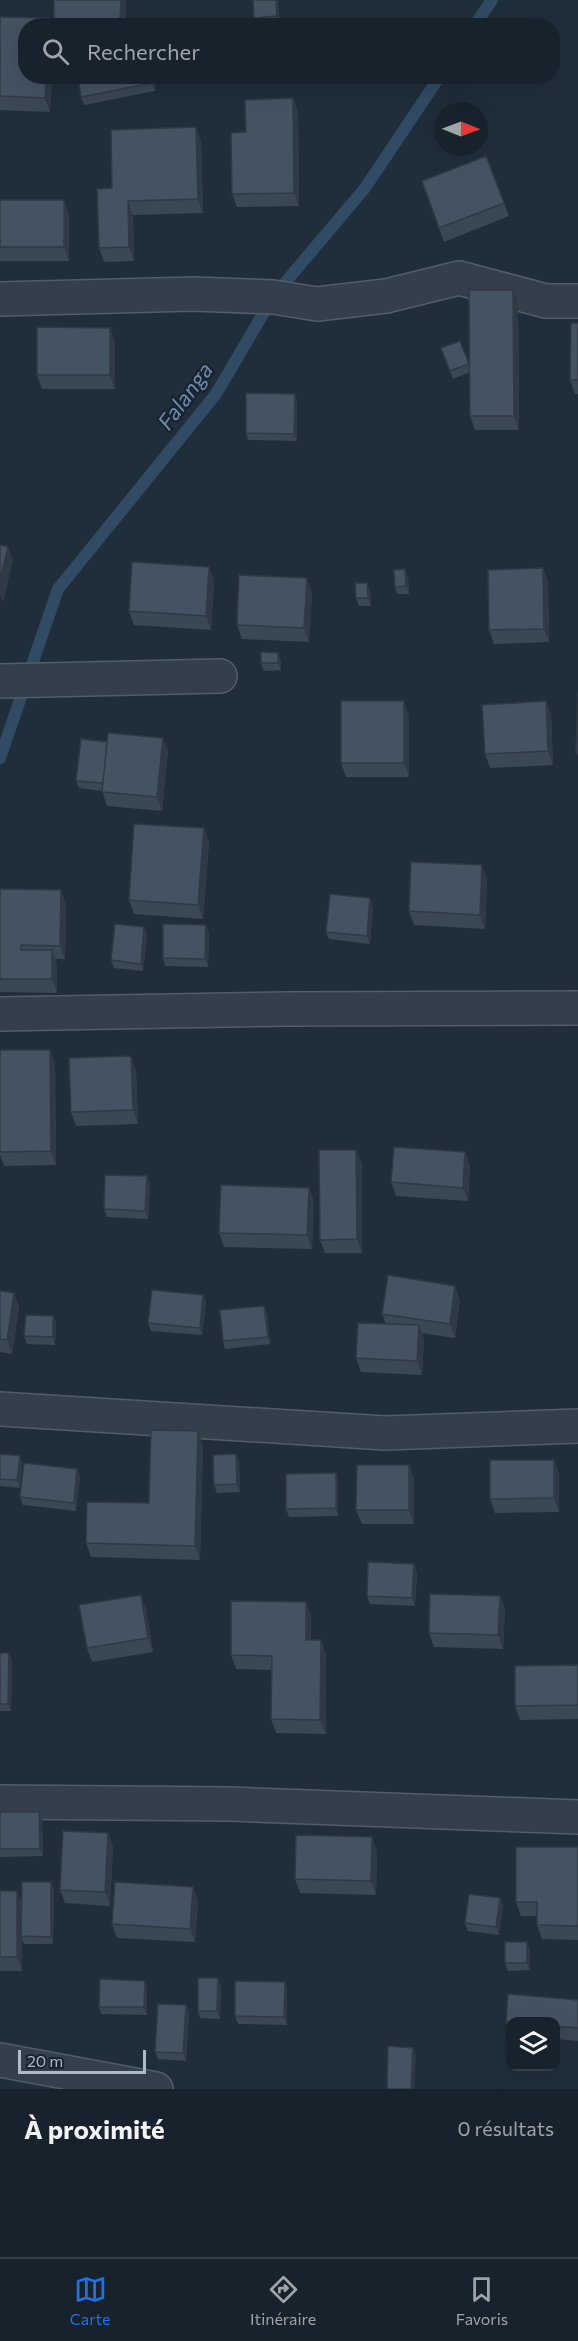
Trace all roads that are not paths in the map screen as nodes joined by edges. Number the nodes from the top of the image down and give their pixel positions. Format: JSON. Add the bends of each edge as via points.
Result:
{"nodes":[{"id":1,"x":0,"y":299,"type":"edge"},
{"id":2,"x":578,"y":301,"type":"edge"},
{"id":3,"x":220,"y":676,"type":"dead end"},
{"id":4,"x":0,"y":681,"type":"edge"},
{"id":5,"x":578,"y":1008,"type":"edge"},
{"id":6,"x":0,"y":1014,"type":"edge"},
{"id":7,"x":0,"y":1409,"type":"edge"},
{"id":8,"x":578,"y":1426,"type":"edge"},
{"id":9,"x":0,"y":1802,"type":"edge"},
{"id":10,"x":578,"y":1817,"type":"edge"},
{"id":11,"x":0,"y":2060,"type":"edge"},
{"id":12,"x":156,"y":2089,"type":"edge"}],
"edges":[{"from":1,"to":2,"type":"street","via":[[193,294],[273,297],[317,304],[386,296],[459,278],[546,301]]},
{"from":3,"to":4,"type":"street"},
{"from":5,"to":6,"type":"street"},
{"from":7,"to":8,"type":"street","via":[[385,1434]]},
{"from":9,"to":10,"type":"street","via":[[230,1804]]},
{"from":11,"to":12,"type":"street"}]}
